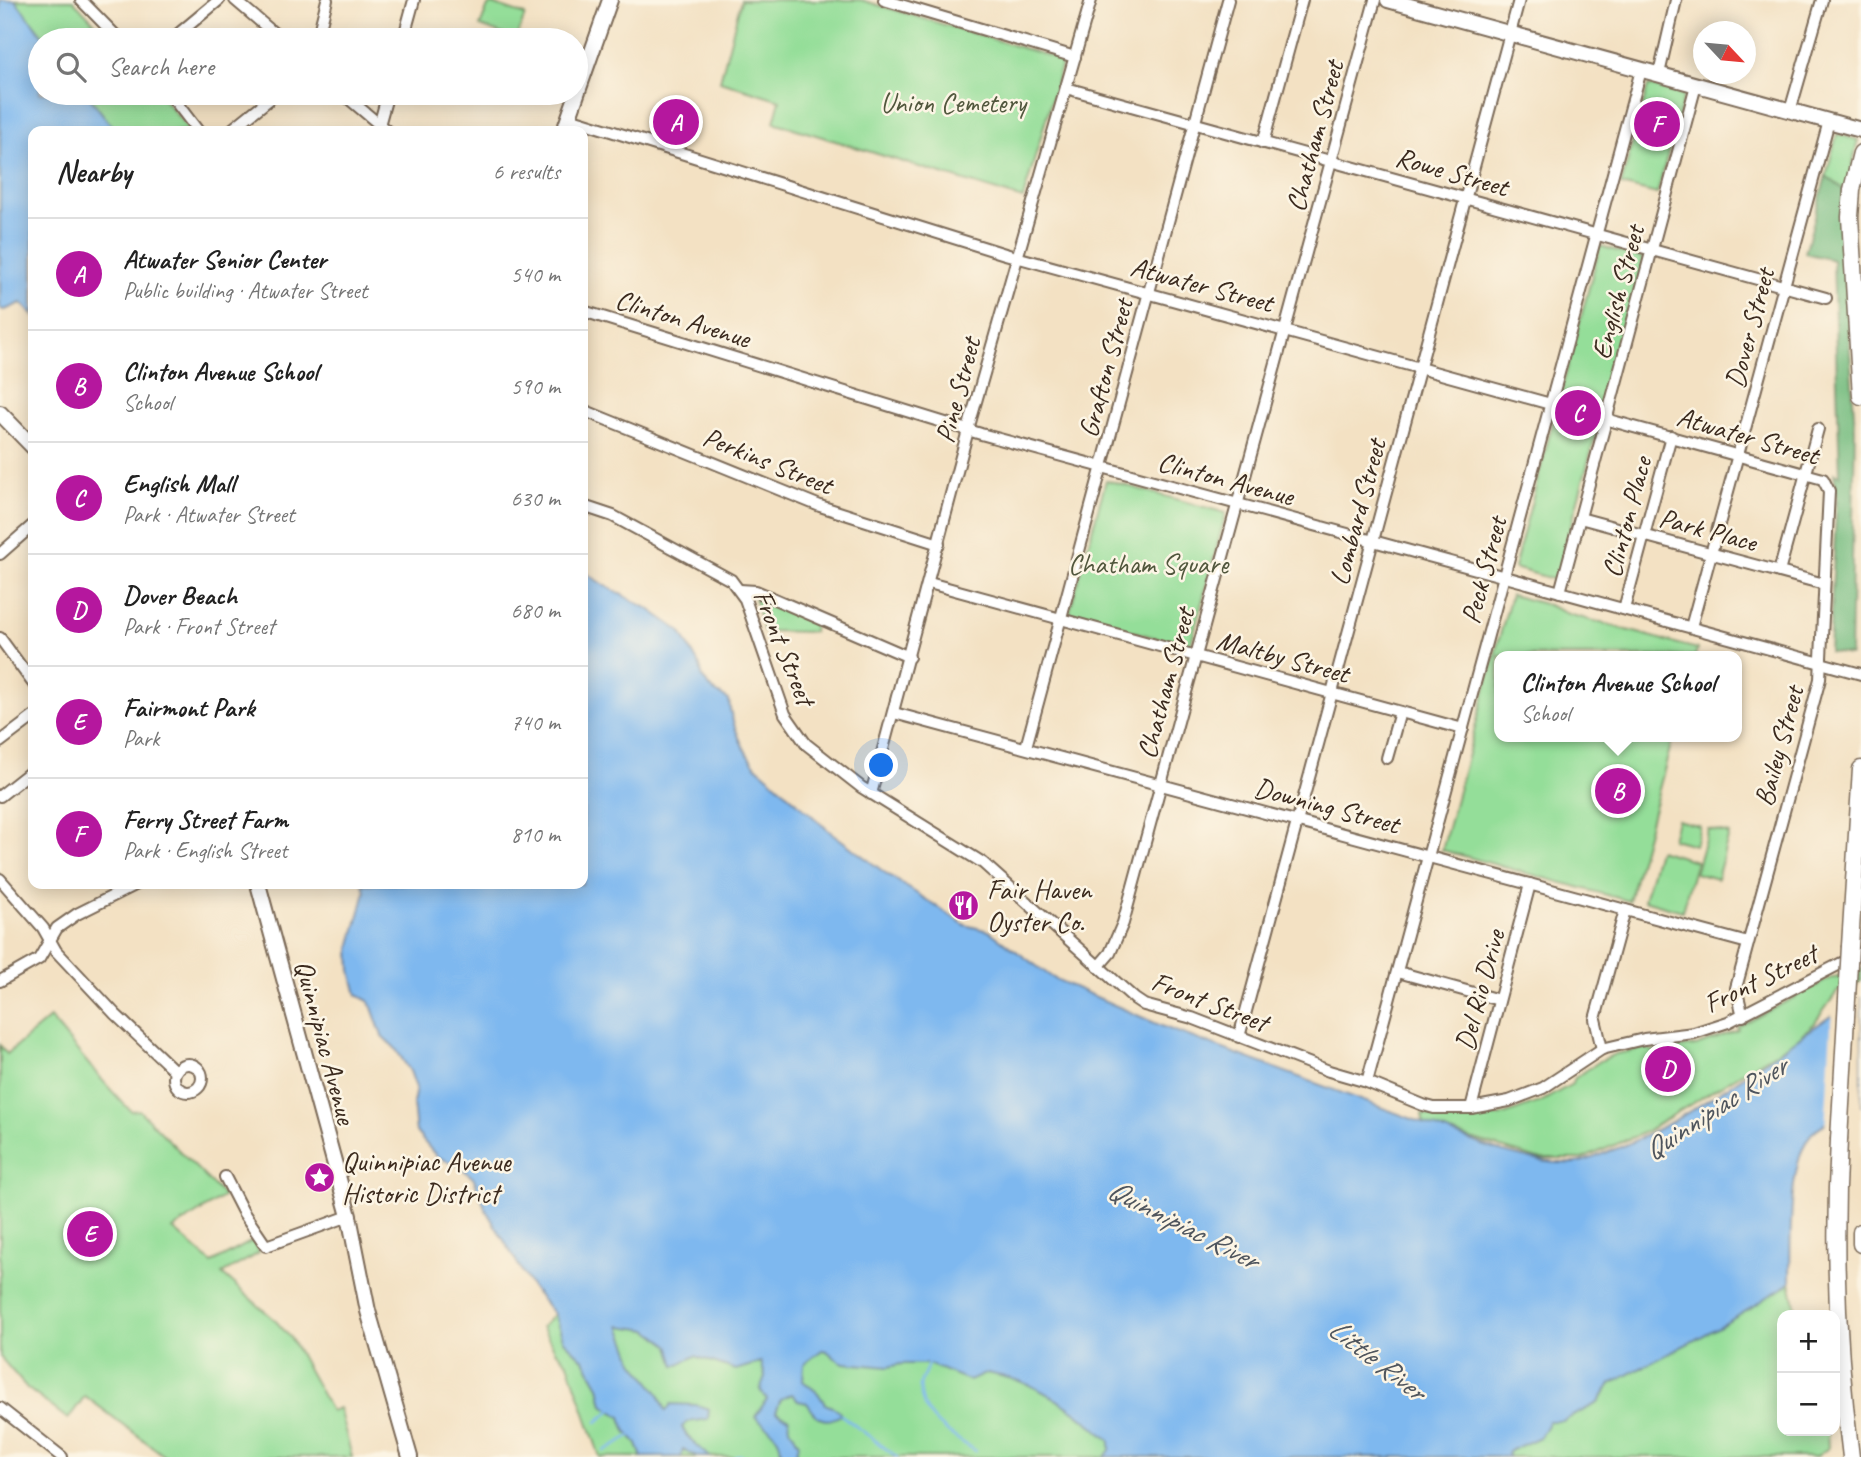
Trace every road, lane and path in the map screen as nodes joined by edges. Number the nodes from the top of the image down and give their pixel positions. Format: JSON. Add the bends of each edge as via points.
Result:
{"nodes":[{"id":1,"x":81,"y":0,"type":"edge"},
{"id":2,"x":219,"y":0,"type":"edge"},
{"id":3,"x":235,"y":0,"type":"edge"},
{"id":4,"x":327,"y":0,"type":"edge"},
{"id":5,"x":414,"y":0,"type":"edge"},
{"id":6,"x":610,"y":0,"type":"edge"},
{"id":7,"x":884,"y":0,"type":"edge"},
{"id":8,"x":1091,"y":0,"type":"edge"},
{"id":9,"x":1228,"y":0,"type":"edge"},
{"id":10,"x":1301,"y":0,"type":"edge"},
{"id":11,"x":1374,"y":0,"type":"edge"},
{"id":12,"x":1388,"y":0,"type":"edge"},
{"id":13,"x":1519,"y":0,"type":"edge"},
{"id":14,"x":1676,"y":0,"type":"edge"},
{"id":15,"x":1822,"y":0,"type":"edge"},
{"id":16,"x":108,"y":28,"type":"edge"},
{"id":17,"x":185,"y":28,"type":"edge"},
{"id":18,"x":268,"y":28,"type":"edge"},
{"id":19,"x":320,"y":28,"type":"edge"},
{"id":20,"x":406,"y":28,"type":"edge"},
{"id":21,"x":1510,"y":33,"type":"junction"},
{"id":22,"x":1075,"y":57,"type":"junction"},
{"id":23,"x":588,"y":62,"type":"edge"},
{"id":24,"x":1642,"y":70,"type":"junction"},
{"id":25,"x":1658,"y":74,"type":"junction"},
{"id":26,"x":1696,"y":85,"type":"junction"},
{"id":27,"x":1066,"y":88,"type":"junction"},
{"id":28,"x":178,"y":105,"type":"edge"},
{"id":29,"x":262,"y":105,"type":"edge"},
{"id":30,"x":355,"y":105,"type":"edge"},
{"id":31,"x":386,"y":105,"type":"edge"},
{"id":32,"x":573,"y":105,"type":"edge"},
{"id":33,"x":1790,"y":111,"type":"junction"},
{"id":34,"x":1829,"y":121,"type":"junction"},
{"id":35,"x":1195,"y":123,"type":"junction"},
{"id":36,"x":566,"y":125,"type":"edge"},
{"id":37,"x":194,"y":126,"type":"edge"},
{"id":38,"x":236,"y":126,"type":"edge"},
{"id":39,"x":378,"y":126,"type":"edge"},
{"id":40,"x":382,"y":126,"type":"edge"},
{"id":41,"x":1861,"y":130,"type":"edge"},
{"id":42,"x":588,"y":131,"type":"edge"},
{"id":43,"x":1263,"y":143,"type":"junction"},
{"id":44,"x":1861,"y":153,"type":"edge"},
{"id":45,"x":1332,"y":161,"type":"junction"},
{"id":46,"x":1465,"y":198,"type":"junction"},
{"id":47,"x":1597,"y":235,"type":"junction"},
{"id":48,"x":1652,"y":250,"type":"junction"},
{"id":49,"x":1017,"y":257,"type":"junction"},
{"id":50,"x":1784,"y":286,"type":"junction"},
{"id":51,"x":1149,"y":293,"type":"junction"},
{"id":52,"x":1826,"y":298,"type":"dead end"},
{"id":53,"x":588,"y":313,"type":"edge"},
{"id":54,"x":1284,"y":330,"type":"junction"},
{"id":55,"x":1420,"y":367,"type":"junction"},
{"id":56,"x":1861,"y":396,"type":"edge"},
{"id":57,"x":1551,"y":403,"type":"junction"},
{"id":58,"x":588,"y":412,"type":"edge"},
{"id":59,"x":0,"y":413,"type":"edge"},
{"id":60,"x":1607,"y":418,"type":"junction"},
{"id":61,"x":1818,"y":429,"type":"dead end"},
{"id":62,"x":969,"y":430,"type":"junction"},
{"id":63,"x":1671,"y":436,"type":"junction"},
{"id":64,"x":28,"y":442,"type":"edge"},
{"id":65,"x":1738,"y":454,"type":"junction"},
{"id":66,"x":1101,"y":467,"type":"junction"},
{"id":67,"x":1806,"y":473,"type":"junction"},
{"id":68,"x":1826,"y":482,"type":"joint"},
{"id":69,"x":1237,"y":505,"type":"junction"},
{"id":70,"x":588,"y":507,"type":"edge"},
{"id":71,"x":1580,"y":518,"type":"junction"},
{"id":72,"x":28,"y":529,"type":"edge"},
{"id":73,"x":1645,"y":535,"type":"junction"},
{"id":74,"x":1373,"y":541,"type":"junction"},
{"id":75,"x":939,"y":544,"type":"junction"},
{"id":76,"x":0,"y":554,"type":"edge"},
{"id":77,"x":1711,"y":554,"type":"junction"},
{"id":78,"x":1779,"y":572,"type":"junction"},
{"id":79,"x":1505,"y":577,"type":"junction"},
{"id":80,"x":929,"y":583,"type":"junction"},
{"id":81,"x":1824,"y":584,"type":"junction"},
{"id":82,"x":740,"y":590,"type":"junction"},
{"id":83,"x":1560,"y":592,"type":"junction"},
{"id":84,"x":1625,"y":609,"type":"junction"},
{"id":85,"x":1060,"y":619,"type":"junction"},
{"id":86,"x":1691,"y":627,"type":"junction"},
{"id":87,"x":0,"y":638,"type":"edge"},
{"id":88,"x":1196,"y":655,"type":"junction"},
{"id":89,"x":909,"y":657,"type":"junction"},
{"id":90,"x":1820,"y":663,"type":"junction"},
{"id":91,"x":1861,"y":674,"type":"edge"},
{"id":92,"x":28,"y":676,"type":"edge"},
{"id":93,"x":1332,"y":692,"type":"junction"},
{"id":94,"x":1400,"y":712,"type":"junction"},
{"id":95,"x":894,"y":713,"type":"junction"},
{"id":96,"x":28,"y":721,"type":"edge"},
{"id":97,"x":1464,"y":729,"type":"junction"},
{"id":98,"x":0,"y":742,"type":"edge"},
{"id":99,"x":1026,"y":747,"type":"junction"},
{"id":100,"x":1387,"y":758,"type":"dead end"},
{"id":101,"x":1861,"y":769,"type":"edge"},
{"id":102,"x":28,"y":774,"type":"edge"},
{"id":103,"x":1161,"y":785,"type":"junction"},
{"id":104,"x":872,"y":794,"type":"junction"},
{"id":105,"x":0,"y":796,"type":"edge"},
{"id":106,"x":1297,"y":821,"type":"junction"},
{"id":107,"x":1429,"y":855,"type":"junction"},
{"id":108,"x":0,"y":879,"type":"edge"},
{"id":109,"x":1531,"y":884,"type":"junction"},
{"id":110,"x":127,"y":889,"type":"edge"},
{"id":111,"x":259,"y":889,"type":"edge"},
{"id":112,"x":1625,"y":910,"type":"junction"},
{"id":113,"x":49,"y":940,"type":"junction"},
{"id":114,"x":1748,"y":943,"type":"junction"},
{"id":115,"x":1856,"y":949,"type":"edge"},
{"id":116,"x":1098,"y":967,"type":"junction"},
{"id":117,"x":1398,"y":972,"type":"junction"},
{"id":118,"x":0,"y":981,"type":"edge"},
{"id":119,"x":1499,"y":1000,"type":"junction"},
{"id":120,"x":1743,"y":1016,"type":"junction"},
{"id":121,"x":1239,"y":1037,"type":"junction"},
{"id":122,"x":1602,"y":1049,"type":"junction"},
{"id":123,"x":175,"y":1071,"type":"dead end"},
{"id":124,"x":1367,"y":1082,"type":"junction"},
{"id":125,"x":1471,"y":1108,"type":"junction"},
{"id":126,"x":225,"y":1177,"type":"dead end"},
{"id":127,"x":349,"y":1216,"type":"junction"},
{"id":128,"x":1861,"y":1232,"type":"edge"},
{"id":129,"x":1861,"y":1244,"type":"edge"},
{"id":130,"x":0,"y":1408,"type":"edge"},
{"id":131,"x":62,"y":1457,"type":"edge"},
{"id":132,"x":410,"y":1457,"type":"edge"},
{"id":133,"x":1851,"y":1457,"type":"edge"}],
"edges":[{"from":1,"to":16,"type":"street"},
{"from":2,"to":17,"type":"street"},
{"from":3,"to":18,"type":"street"},
{"from":4,"to":19,"type":"street"},
{"from":5,"to":20,"type":"street"},
{"from":6,"to":23,"type":"main road"},
{"from":7,"to":22,"type":"street"},
{"from":8,"to":22,"type":"street","name":"Pine Street"},
{"from":9,"to":35,"type":"street","name":"Grafton Street"},
{"from":10,"to":43,"type":"street"},
{"from":11,"to":45,"type":"street","name":"Chatham Street"},
{"from":12,"to":21,"type":"main road"},
{"from":13,"to":21,"type":"street","name":"Lombard Street"},
{"from":14,"to":25,"type":"street"},
{"from":15,"to":33,"type":"street"},
{"from":21,"to":24,"type":"main road"},
{"from":21,"to":46,"type":"street","name":"Lombard Street"},
{"from":22,"to":27,"type":"street","name":"Pine Street"},
{"from":24,"to":25,"type":"main road"},
{"from":24,"to":47,"type":"street","name":"Peck Street"},
{"from":25,"to":26,"type":"main road"},
{"from":26,"to":33,"type":"main road"},
{"from":26,"to":48,"type":"street","name":"English Street"},
{"from":27,"to":35,"type":"street","name":"Rowe Street"},
{"from":27,"to":49,"type":"street","name":"Pine Street"},
{"from":28,"to":37,"type":"street"},
{"from":29,"to":38,"type":"street"},
{"from":30,"to":39,"type":"street"},
{"from":31,"to":40,"type":"street"},
{"from":32,"to":36,"type":"main road"},
{"from":33,"to":34,"type":"main road"},
{"from":34,"to":41,"type":"main road"},
{"from":34,"to":50,"type":"street","name":"Dover Street"},
{"from":35,"to":43,"type":"street","name":"Rowe Street"},
{"from":35,"to":51,"type":"street","name":"Grafton Street"},
{"from":42,"to":49,"type":"street","name":"Atwater Street"},
{"from":43,"to":45,"type":"street","name":"Rowe Street"},
{"from":44,"to":56,"type":"highway","via":[[1850,217]]},
{"from":45,"to":46,"type":"street","name":"Rowe Street"},
{"from":45,"to":54,"type":"street","name":"Chatham Street"},
{"from":46,"to":47,"type":"street","name":"Rowe Street"},
{"from":46,"to":55,"type":"street","name":"Lombard Street"},
{"from":47,"to":48,"type":"street","name":"Rowe Street"},
{"from":47,"to":57,"type":"street","name":"Peck Street"},
{"from":48,"to":50,"type":"street","name":"Rowe Street"},
{"from":48,"to":60,"type":"street","name":"English Street"},
{"from":49,"to":51,"type":"street","name":"Atwater Street"},
{"from":49,"to":62,"type":"street","name":"Pine Street"},
{"from":50,"to":52,"type":"street","name":"Rowe Street"},
{"from":50,"to":65,"type":"street","name":"Dover Street"},
{"from":51,"to":54,"type":"street","name":"Atwater Street"},
{"from":51,"to":66,"type":"street","name":"Grafton Street"},
{"from":53,"to":62,"type":"street","name":"Clinton Avenue"},
{"from":54,"to":55,"type":"street","name":"Atwater Street"},
{"from":54,"to":69,"type":"street","name":"Chatham Street"},
{"from":55,"to":57,"type":"street","name":"Atwater Street"},
{"from":55,"to":74,"type":"street","name":"Lombard Street"},
{"from":57,"to":60,"type":"street","name":"Atwater Street"},
{"from":57,"to":79,"type":"street","name":"Peck Street"},
{"from":58,"to":75,"type":"street","name":"Perkins Street","via":[[820,506]]},
{"from":59,"to":64,"type":"main road"},
{"from":60,"to":63,"type":"street","name":"Atwater Street"},
{"from":60,"to":71,"type":"street","name":"English Street"},
{"from":61,"to":67,"type":"street"},
{"from":62,"to":66,"type":"street","name":"Clinton Avenue"},
{"from":62,"to":75,"type":"street","name":"Pine Street"},
{"from":63,"to":65,"type":"street","name":"Atwater Street"},
{"from":63,"to":73,"type":"street","name":"Clinton Place"},
{"from":65,"to":67,"type":"street","name":"Atwater Street"},
{"from":65,"to":77,"type":"street","name":"Dover Street"},
{"from":66,"to":69,"type":"street","name":"Clinton Avenue"},
{"from":66,"to":85,"type":"street","name":"Grafton Street"},
{"from":67,"to":68,"type":"street","name":"Atwater Street"},
{"from":67,"to":78,"type":"street"},
{"from":68,"to":81,"type":"street","name":"Bailey Street"},
{"from":69,"to":74,"type":"street","name":"Clinton Avenue"},
{"from":69,"to":88,"type":"street","name":"Chatham Street"},
{"from":70,"to":82,"type":"street","name":"Front Street","via":[[721,574]]},
{"from":71,"to":73,"type":"street","name":"Park Place"},
{"from":71,"to":83,"type":"street","name":"English Street"},
{"from":72,"to":76,"type":"street"},
{"from":73,"to":77,"type":"street","name":"Park Place"},
{"from":73,"to":84,"type":"street","name":"Clinton Place"},
{"from":74,"to":79,"type":"street","name":"Clinton Avenue"},
{"from":74,"to":93,"type":"street","name":"Lombard Street"},
{"from":75,"to":80,"type":"street","name":"Pine Street"},
{"from":77,"to":78,"type":"street","name":"Park Place"},
{"from":77,"to":86,"type":"street","name":"Dover Street"},
{"from":78,"to":81,"type":"street","name":"Park Place"},
{"from":79,"to":83,"type":"street","name":"Clinton Avenue"},
{"from":79,"to":97,"type":"street","name":"Peck Street"},
{"from":80,"to":85,"type":"street","name":"Maltby Street"},
{"from":80,"to":89,"type":"street","name":"Pine Street"},
{"from":81,"to":90,"type":"street","name":"Bailey Street"},
{"from":82,"to":89,"type":"street","via":[[756,591]]},
{"from":82,"to":104,"type":"street","name":"Front Street","via":[[790,723],[812,750]]},
{"from":83,"to":84,"type":"street","name":"Clinton Avenue"},
{"from":84,"to":86,"type":"street","name":"Clinton Avenue"},
{"from":85,"to":88,"type":"street","name":"Maltby Street"},
{"from":85,"to":99,"type":"street","name":"Grafton Street"},
{"from":86,"to":90,"type":"street","name":"Clinton Avenue"},
{"from":87,"to":92,"type":"street"},
{"from":88,"to":93,"type":"street","name":"Maltby Street"},
{"from":88,"to":103,"type":"street","name":"Chatham Street"},
{"from":89,"to":95,"type":"street","name":"Pine Street"},
{"from":90,"to":91,"type":"street","name":"Clinton Avenue"},
{"from":90,"to":114,"type":"street","name":"Bailey Street","via":[[1820,680]]},
{"from":93,"to":94,"type":"street","name":"Maltby Street"},
{"from":93,"to":106,"type":"street","name":"Lombard Street"},
{"from":94,"to":97,"type":"street","name":"Maltby Street"},
{"from":94,"to":100,"type":"street"},
{"from":95,"to":99,"type":"street","name":"Downing Street"},
{"from":95,"to":104,"type":"street","name":"Pine Street"},
{"from":96,"to":98,"type":"street"},
{"from":97,"to":107,"type":"street","name":"Peck Street"},
{"from":99,"to":103,"type":"street","name":"Downing Street"},
{"from":101,"to":115,"type":"highway"},
{"from":102,"to":105,"type":"street"},
{"from":103,"to":106,"type":"street","name":"Downing Street"},
{"from":103,"to":116,"type":"street","name":"Chatham Street","via":[[1123,923],[1110,953]]},
{"from":104,"to":116,"type":"street","name":"Front Street","via":[[984,863]]},
{"from":106,"to":107,"type":"street","name":"Downing Street"},
{"from":106,"to":121,"type":"street","name":"Lombard Street"},
{"from":107,"to":109,"type":"street","name":"Downing Street"},
{"from":107,"to":117,"type":"street","name":"Peck Street"},
{"from":108,"to":113,"type":"street"},
{"from":109,"to":112,"type":"street","name":"Downing Street"},
{"from":109,"to":119,"type":"street","name":"Del Rio Drive"},
{"from":110,"to":113,"type":"street","via":[[77,914]]},
{"from":111,"to":127,"type":"main road","name":"Quinnipiac Avenue"},
{"from":112,"to":114,"type":"street","name":"Downing Street"},
{"from":112,"to":122,"type":"street","via":[[1595,1019]]},
{"from":113,"to":118,"type":"street","via":[[39,959]]},
{"from":113,"to":123,"type":"street"},
{"from":114,"to":120,"type":"street","name":"Bailey Street","via":[[1736,988]]},
{"from":115,"to":120,"type":"street","name":"Front Street"},
{"from":115,"to":133,"type":"highway","bridge":true,"via":[[1836,1229]]},
{"from":116,"to":121,"type":"street","name":"Front Street","via":[[1144,1005]]},
{"from":117,"to":119,"type":"street"},
{"from":117,"to":124,"type":"street","name":"Peck Street"},
{"from":119,"to":125,"type":"street","name":"Del Rio Drive"},
{"from":120,"to":122,"type":"street","name":"Front Street","via":[[1694,1033]]},
{"from":121,"to":124,"type":"street","name":"Front Street"},
{"from":122,"to":125,"type":"street","name":"Front Street","via":[[1543,1088],[1510,1101]]},
{"from":124,"to":125,"type":"street","name":"Front Street","via":[[1423,1105]]},
{"from":126,"to":127,"type":"street","via":[[266,1247]]},
{"from":127,"to":132,"type":"main road","name":"Quinnipiac Avenue","via":[[368,1311]]},
{"from":128,"to":129,"type":"highway"},
{"from":130,"to":131,"type":"street"}]}
